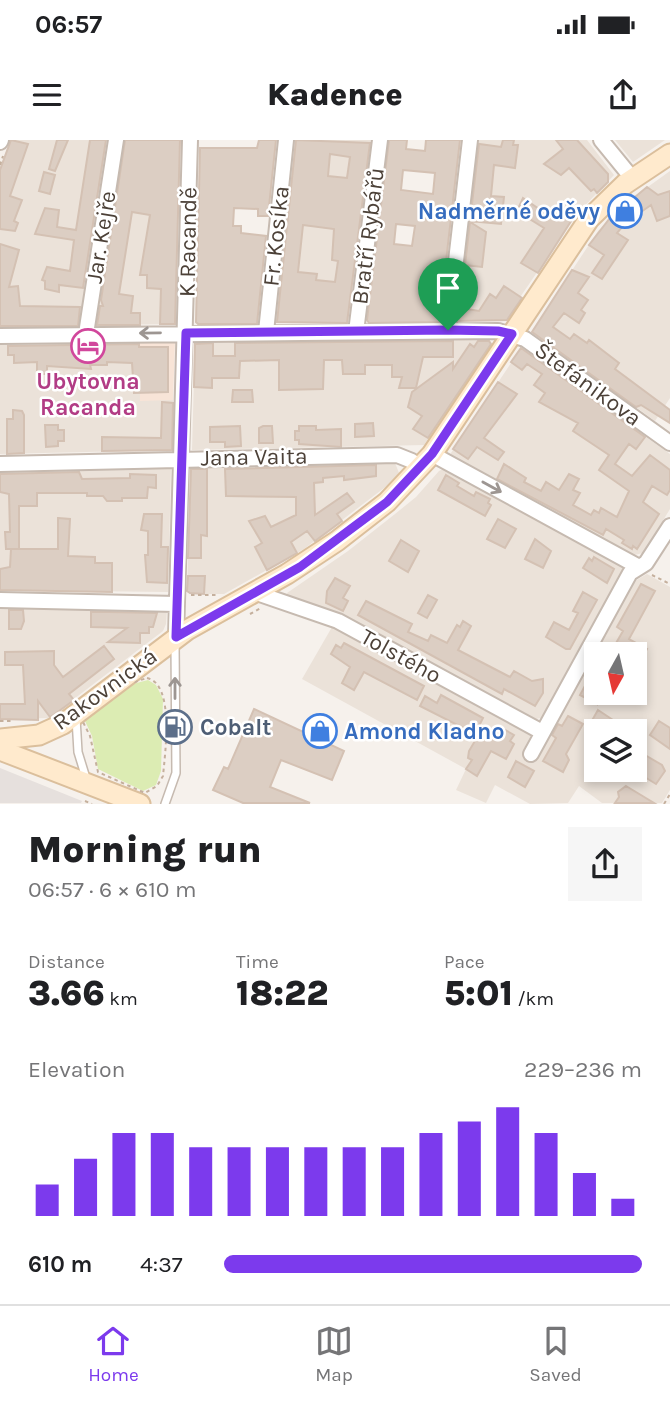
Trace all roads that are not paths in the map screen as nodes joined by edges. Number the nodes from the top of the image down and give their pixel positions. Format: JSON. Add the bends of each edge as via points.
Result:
{"nodes":[{"id":1,"x":116,"y":140,"type":"edge"},
{"id":2,"x":190,"y":140,"type":"edge"},
{"id":3,"x":286,"y":140,"type":"edge"},
{"id":4,"x":380,"y":140,"type":"edge"},
{"id":5,"x":470,"y":140,"type":"edge"},
{"id":6,"x":601,"y":140,"type":"edge"},
{"id":7,"x":670,"y":154,"type":"edge"},
{"id":8,"x":632,"y":178,"type":"junction"},
{"id":9,"x":448,"y":330,"type":"junction"},
{"id":10,"x":266,"y":332,"type":"junction"},
{"id":11,"x":356,"y":332,"type":"junction"},
{"id":12,"x":186,"y":333,"type":"junction"},
{"id":13,"x":86,"y":334,"type":"junction"},
{"id":14,"x":512,"y":334,"type":"junction"},
{"id":15,"x":0,"y":335,"type":"edge"},
{"id":16,"x":670,"y":443,"type":"edge"},
{"id":17,"x":432,"y":454,"type":"junction"},
{"id":18,"x":181,"y":459,"type":"junction"},
{"id":19,"x":0,"y":464,"type":"edge"},
{"id":20,"x":417,"y":472,"type":"junction"},
{"id":21,"x":670,"y":526,"type":"edge"},
{"id":22,"x":639,"y":567,"type":"junction"},
{"id":23,"x":261,"y":598,"type":"junction"},
{"id":24,"x":0,"y":600,"type":"edge"},
{"id":25,"x":181,"y":600,"type":"junction"},
{"id":26,"x":176,"y":637,"type":"junction"},
{"id":27,"x":75,"y":714,"type":"junction"},
{"id":28,"x":542,"y":732,"type":"junction"},
{"id":29,"x":0,"y":739,"type":"edge"},
{"id":30,"x":0,"y":750,"type":"edge"},
{"id":31,"x":531,"y":754,"type":"dead end"},
{"id":32,"x":97,"y":789,"type":"junction"},
{"id":33,"x":141,"y":798,"type":"edge"},
{"id":34,"x":164,"y":803,"type":"edge"}],
"edges":[{"from":1,"to":13,"type":"street","name":"Jar. Kejře"},
{"from":2,"to":12,"type":"street","name":"K Racandě"},
{"from":3,"to":10,"type":"street","name":"Fr. Kosíka"},
{"from":4,"to":11,"type":"street","name":"Bratří Rybářů"},
{"from":5,"to":9,"type":"street"},
{"from":6,"to":8,"type":"street"},
{"from":7,"to":8,"type":"main road","name":"Rakovnická"},
{"from":8,"to":14,"type":"main road","name":"Rakovnická","via":[[589,219]]},
{"from":9,"to":11,"type":"street","name":"Štefánikova"},
{"from":9,"to":14,"type":"street","name":"Štefánikova"},
{"from":10,"to":11,"type":"street","name":"Štefánikova"},
{"from":10,"to":12,"type":"street","name":"Štefánikova"},
{"from":12,"to":13,"type":"street","name":"Štefánikova","one_way":true},
{"from":12,"to":18,"type":"street","name":"K Racandě"},
{"from":13,"to":15,"type":"street","name":"Štefánikova"},
{"from":14,"to":16,"type":"street","name":"Štefánikova"},
{"from":14,"to":17,"type":"main road","name":"Rakovnická"},
{"from":17,"to":20,"type":"main road","name":"Rakovnická"},
{"from":17,"to":22,"type":"street","one_way":true},
{"from":18,"to":19,"type":"street","name":"Jana Vaita"},
{"from":18,"to":20,"type":"street","name":"Jana Vaita","via":[[397,455],[412,461]]},
{"from":18,"to":25,"type":"street","name":"K Racandě"},
{"from":20,"to":23,"type":"main road","name":"Rakovnická","via":[[355,528]]},
{"from":21,"to":22,"type":"street"},
{"from":22,"to":28,"type":"street","via":[[630,573]]},
{"from":23,"to":26,"type":"main road","name":"Rakovnická"},
{"from":23,"to":28,"type":"street","name":"Tolstého","via":[[338,621]]},
{"from":24,"to":25,"type":"street"},
{"from":25,"to":26,"type":"street","name":"K Racandě"},
{"from":26,"to":27,"type":"main road","name":"Rakovnická"},
{"from":34,"to":26,"type":"lane","one_way":true,"via":[[176,773]]},
{"from":27,"to":29,"type":"main road","name":"Rakovnická","via":[[39,735]]},
{"from":27,"to":32,"type":"lane","via":[[78,752]]},
{"from":28,"to":31,"type":"street"},
{"from":30,"to":32,"type":"main road"},
{"from":32,"to":33,"type":"main road"}]}
